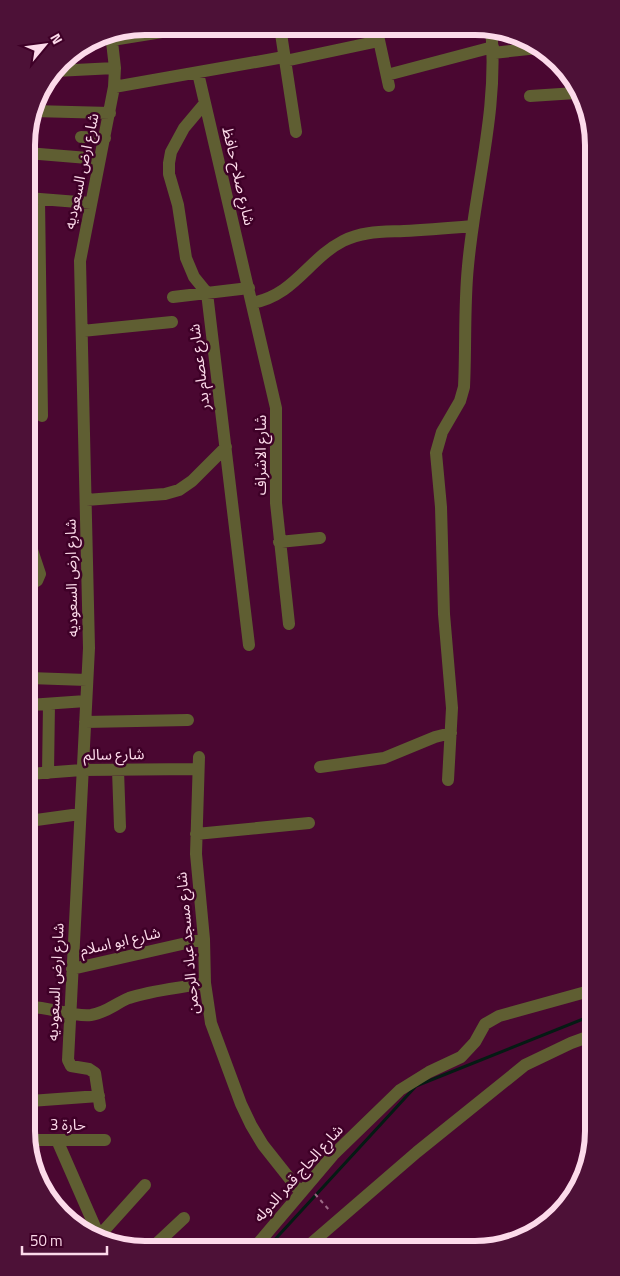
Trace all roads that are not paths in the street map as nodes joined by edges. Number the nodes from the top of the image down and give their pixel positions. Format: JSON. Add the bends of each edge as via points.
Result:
{"nodes":[{"id":1,"x":281,"y":35,"type":"edge"},
{"id":2,"x":379,"y":35,"type":"edge"},
{"id":3,"x":492,"y":36,"type":"edge"},
{"id":4,"x":112,"y":41,"type":"edge"},
{"id":5,"x":379,"y":41,"type":"junction"},
{"id":6,"x":528,"y":48,"type":"edge"},
{"id":7,"x":493,"y":50,"type":"junction"},
{"id":8,"x":284,"y":59,"type":"junction"},
{"id":9,"x":115,"y":68,"type":"junction"},
{"id":10,"x":63,"y":71,"type":"edge"},
{"id":11,"x":198,"y":72,"type":"junction"},
{"id":12,"x":114,"y":87,"type":"junction"},
{"id":13,"x":572,"y":93,"type":"edge"},
{"id":14,"x":530,"y":96,"type":"dead end"},
{"id":15,"x":205,"y":103,"type":"junction"},
{"id":16,"x":41,"y":111,"type":"edge"},
{"id":17,"x":110,"y":113,"type":"junction"},
{"id":18,"x":296,"y":132,"type":"dead end"},
{"id":19,"x":81,"y":137,"type":"dead end"},
{"id":20,"x":105,"y":138,"type":"junction"},
{"id":21,"x":35,"y":154,"type":"edge"},
{"id":22,"x":100,"y":159,"type":"junction"},
{"id":23,"x":35,"y":198,"type":"edge"},
{"id":24,"x":91,"y":203,"type":"junction"},
{"id":25,"x":473,"y":226,"type":"junction"},
{"id":26,"x":35,"y":270,"type":"edge"},
{"id":27,"x":249,"y":288,"type":"junction"},
{"id":28,"x":207,"y":293,"type":"junction"},
{"id":29,"x":173,"y":297,"type":"dead end"},
{"id":30,"x":252,"y":303,"type":"junction"},
{"id":31,"x":172,"y":322,"type":"dead end"},
{"id":32,"x":82,"y":331,"type":"junction"},
{"id":33,"x":42,"y":416,"type":"dead end"},
{"id":34,"x":226,"y":447,"type":"junction"},
{"id":35,"x":86,"y":500,"type":"junction"},
{"id":36,"x":320,"y":538,"type":"dead end"},
{"id":37,"x":280,"y":542,"type":"junction"},
{"id":38,"x":35,"y":559,"type":"edge"},
{"id":39,"x":35,"y":582,"type":"edge"},
{"id":40,"x":289,"y":624,"type":"dead end"},
{"id":41,"x":249,"y":645,"type":"dead end"},
{"id":42,"x":35,"y":678,"type":"edge"},
{"id":43,"x":87,"y":680,"type":"junction"},
{"id":44,"x":86,"y":701,"type":"junction"},
{"id":45,"x":48,"y":704,"type":"junction"},
{"id":46,"x":35,"y":705,"type":"edge"},
{"id":47,"x":188,"y":720,"type":"dead end"},
{"id":48,"x":85,"y":722,"type":"junction"},
{"id":49,"x":450,"y":733,"type":"junction"},
{"id":50,"x":199,"y":763,"type":"joint"},
{"id":51,"x":320,"y":767,"type":"dead end"},
{"id":52,"x":82,"y":770,"type":"junction"},
{"id":53,"x":118,"y":770,"type":"junction"},
{"id":54,"x":48,"y":773,"type":"junction"},
{"id":55,"x":35,"y":774,"type":"edge"},
{"id":56,"x":448,"y":780,"type":"dead end"},
{"id":57,"x":80,"y":814,"type":"junction"},
{"id":58,"x":35,"y":820,"type":"edge"},
{"id":59,"x":309,"y":823,"type":"dead end"},
{"id":60,"x":120,"y":827,"type":"dead end"},
{"id":61,"x":196,"y":834,"type":"junction"},
{"id":62,"x":204,"y":939,"type":"junction"},
{"id":63,"x":72,"y":969,"type":"junction"},
{"id":64,"x":205,"y":984,"type":"junction"},
{"id":65,"x":585,"y":992,"type":"edge"},
{"id":66,"x":35,"y":1008,"type":"edge"},
{"id":67,"x":70,"y":1012,"type":"junction"},
{"id":68,"x":585,"y":1039,"type":"edge"},
{"id":69,"x":35,"y":1101,"type":"edge"},
{"id":70,"x":36,"y":1140,"type":"edge"},
{"id":71,"x":57,"y":1140,"type":"junction"},
{"id":72,"x":105,"y":1140,"type":"dead end"},
{"id":73,"x":145,"y":1185,"type":"dead end"},
{"id":74,"x":301,"y":1193,"type":"junction"},
{"id":75,"x":184,"y":1218,"type":"dead end"},
{"id":76,"x":96,"y":1230,"type":"edge"},
{"id":77,"x":102,"y":1232,"type":"edge"},
{"id":78,"x":160,"y":1241,"type":"edge"},
{"id":79,"x":260,"y":1241,"type":"edge"},
{"id":80,"x":314,"y":1241,"type":"edge"}],
"edges":[{"from":1,"to":8,"type":"street"},
{"from":2,"to":5,"type":"street"},
{"from":3,"to":7,"type":"street"},
{"from":4,"to":9,"type":"street","name":"شارع ارض السعوديه"},
{"from":5,"to":7,"type":"street","via":[[388,80]]},
{"from":5,"to":8,"type":"street"},
{"from":6,"to":7,"type":"street"},
{"from":7,"to":25,"type":"street","via":[[492,93]]},
{"from":8,"to":11,"type":"street"},
{"from":8,"to":18,"type":"street"},
{"from":9,"to":10,"type":"street"},
{"from":9,"to":12,"type":"street","name":"شارع ارض السعوديه"},
{"from":11,"to":12,"type":"street"},
{"from":11,"to":15,"type":"street","name":"شارع صلاح حافظ"},
{"from":12,"to":17,"type":"street","name":"شارع ارض السعوديه"},
{"from":13,"to":14,"type":"street"},
{"from":15,"to":27,"type":"street","name":"شارع صلاح حافظ"},
{"from":15,"to":28,"type":"street","name":"شارع عصام بدر","via":[[184,128],[171,152],[169,174],[178,205],[186,258],[194,277]]},
{"from":16,"to":17,"type":"street"},
{"from":17,"to":20,"type":"street","name":"شارع ارض السعوديه"},
{"from":19,"to":20,"type":"street"},
{"from":20,"to":22,"type":"street","name":"شارع ارض السعوديه"},
{"from":21,"to":22,"type":"street"},
{"from":22,"to":24,"type":"street","name":"شارع ارض السعوديه"},
{"from":23,"to":24,"type":"street"},
{"from":24,"to":32,"type":"street","name":"شارع ارض السعوديه","via":[[80,261]]},
{"from":25,"to":30,"type":"street","via":[[360,234],[325,253],[283,291]]},
{"from":25,"to":49,"type":"street","via":[[468,267],[464,387],[436,452],[452,708]]},
{"from":26,"to":33,"type":"street"},
{"from":27,"to":28,"type":"street"},
{"from":27,"to":30,"type":"street","name":"شارع الاشراف"},
{"from":28,"to":29,"type":"street"},
{"from":28,"to":34,"type":"street","name":"شارع عصام بدر"},
{"from":30,"to":37,"type":"street","name":"شارع الاشراف","via":[[276,408],[275,483]]},
{"from":31,"to":32,"type":"street"},
{"from":32,"to":35,"type":"street","name":"شارع ارض السعوديه"},
{"from":34,"to":35,"type":"street","via":[[179,490]]},
{"from":34,"to":41,"type":"street","name":"شارع عصام بدر"},
{"from":35,"to":43,"type":"street","name":"شارع ارض السعوديه"},
{"from":36,"to":37,"type":"street"},
{"from":37,"to":40,"type":"street","name":"شارع الاشراف"},
{"from":38,"to":39,"type":"street","via":[[40,574]]},
{"from":42,"to":43,"type":"street"},
{"from":43,"to":44,"type":"street","name":"شارع ارض السعوديه"},
{"from":44,"to":45,"type":"street"},
{"from":44,"to":48,"type":"street","name":"شارع ارض السعوديه"},
{"from":45,"to":46,"type":"street"},
{"from":45,"to":54,"type":"street"},
{"from":47,"to":48,"type":"street"},
{"from":48,"to":52,"type":"street","name":"شارع ارض السعوديه"},
{"from":49,"to":51,"type":"street","via":[[384,758]]},
{"from":49,"to":56,"type":"street"},
{"from":50,"to":53,"type":"street","name":"شارع سالم"},
{"from":50,"to":61,"type":"street","name":"شارع مسجد عباد الرحمن"},
{"from":52,"to":53,"type":"street","name":"شارع سالم"},
{"from":52,"to":54,"type":"street","name":"شارع سالم"},
{"from":52,"to":57,"type":"street","name":"شارع ارض السعوديه"},
{"from":53,"to":60,"type":"street"},
{"from":54,"to":55,"type":"street","name":"شارع سالم"},
{"from":57,"to":58,"type":"street"},
{"from":57,"to":63,"type":"street","name":"شارع ارض السعوديه"},
{"from":59,"to":61,"type":"street"},
{"from":61,"to":62,"type":"street","name":"شارع مسجد عباد الرحمن"},
{"from":62,"to":63,"type":"street","name":"شارع ابو اسلام"},
{"from":62,"to":64,"type":"street","name":"شارع مسجد عباد الرحمن"},
{"from":63,"to":67,"type":"street","name":"شارع ارض السعوديه"},
{"from":64,"to":67,"type":"street","via":[[130,998],[96,1014]]},
{"from":64,"to":74,"type":"street","name":"شارع مسجد عباد الرحمن","via":[[211,1022],[241,1104],[263,1145]]},
{"from":65,"to":74,"type":"street","name":"شارع الحاج قمر الدوله","via":[[499,1016],[485,1024],[475,1042],[460,1057],[400,1090],[333,1154]]},
{"from":66,"to":67,"type":"street"},
{"from":67,"to":69,"type":"street","name":"شارع ارض السعوديه","via":[[68,1062],[95,1073],[99,1101]]},
{"from":68,"to":80,"type":"street","via":[[525,1065]]},
{"from":70,"to":71,"type":"street","name":"حارة 3"},
{"from":71,"to":72,"type":"street","name":"حارة 3"},
{"from":71,"to":76,"type":"street"},
{"from":73,"to":77,"type":"street"},
{"from":74,"to":79,"type":"street","name":"شارع الحاج قمر الدوله"},
{"from":75,"to":78,"type":"street"}]}
